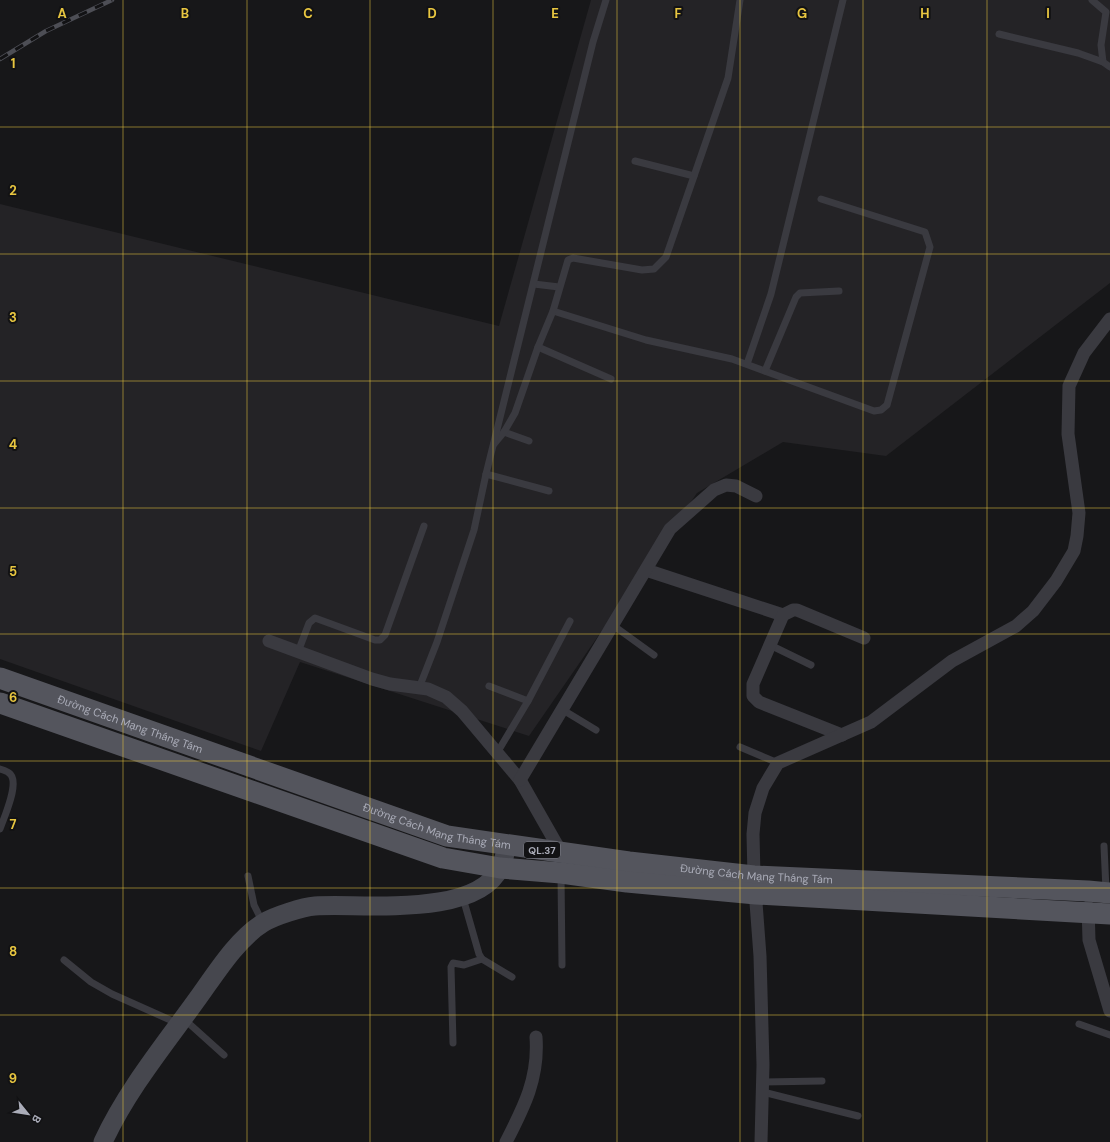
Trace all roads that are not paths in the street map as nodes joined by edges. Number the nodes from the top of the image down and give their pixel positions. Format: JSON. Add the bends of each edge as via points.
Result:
{"nodes":[{"id":1,"x":606,"y":0,"type":"edge"},
{"id":2,"x":740,"y":0,"type":"edge"},
{"id":3,"x":843,"y":0,"type":"edge"},
{"id":4,"x":1092,"y":0,"type":"edge"},
{"id":5,"x":999,"y":34,"type":"dead end"},
{"id":6,"x":1103,"y":62,"type":"junction"},
{"id":7,"x":1110,"y":67,"type":"edge"},
{"id":8,"x":635,"y":161,"type":"dead end"},
{"id":9,"x":694,"y":176,"type":"junction"},
{"id":10,"x":821,"y":199,"type":"dead end"},
{"id":11,"x":534,"y":284,"type":"junction"},
{"id":12,"x":559,"y":287,"type":"junction"},
{"id":13,"x":839,"y":291,"type":"dead end"},
{"id":14,"x":553,"y":311,"type":"junction"},
{"id":15,"x":1110,"y":319,"type":"edge"},
{"id":16,"x":538,"y":347,"type":"junction"},
{"id":17,"x":747,"y":364,"type":"junction"},
{"id":18,"x":765,"y":371,"type":"junction"},
{"id":19,"x":611,"y":379,"type":"dead end"},
{"id":20,"x":504,"y":432,"type":"junction"},
{"id":21,"x":530,"y":441,"type":"dead end"},
{"id":22,"x":493,"y":446,"type":"junction"},
{"id":23,"x":486,"y":474,"type":"junction"},
{"id":24,"x":549,"y":491,"type":"dead end"},
{"id":25,"x":756,"y":496,"type":"dead end"},
{"id":26,"x":424,"y":526,"type":"dead end"},
{"id":27,"x":646,"y":570,"type":"junction"},
{"id":28,"x":783,"y":615,"type":"junction"},
{"id":29,"x":570,"y":621,"type":"dead end"},
{"id":30,"x":614,"y":626,"type":"junction"},
{"id":31,"x":864,"y":638,"type":"dead end"},
{"id":32,"x":269,"y":641,"type":"dead end"},
{"id":33,"x":770,"y":645,"type":"junction"},
{"id":34,"x":298,"y":652,"type":"junction"},
{"id":35,"x":654,"y":655,"type":"dead end"},
{"id":36,"x":811,"y":665,"type":"dead end"},
{"id":37,"x":0,"y":678,"type":"edge"},
{"id":38,"x":488,"y":686,"type":"dead end"},
{"id":39,"x":419,"y":688,"type":"junction"},
{"id":40,"x":528,"y":701,"type":"junction"},
{"id":41,"x":0,"y":704,"type":"edge"},
{"id":42,"x":563,"y":710,"type":"junction"},
{"id":43,"x":596,"y":730,"type":"dead end"},
{"id":44,"x":842,"y":736,"type":"junction"},
{"id":45,"x":740,"y":747,"type":"dead end"},
{"id":46,"x":498,"y":753,"type":"junction"},
{"id":47,"x":778,"y":763,"type":"junction"},
{"id":48,"x":0,"y":770,"type":"edge"},
{"id":49,"x":520,"y":780,"type":"junction"},
{"id":50,"x":0,"y":829,"type":"edge"},
{"id":51,"x":507,"y":845,"type":"junction"},
{"id":52,"x":1104,"y":846,"type":"dead end"},
{"id":53,"x":561,"y":852,"type":"junction"},
{"id":54,"x":500,"y":868,"type":"junction"},
{"id":55,"x":561,"y":873,"type":"junction"},
{"id":56,"x":248,"y":876,"type":"dead end"},
{"id":57,"x":755,"y":885,"type":"junction"},
{"id":58,"x":1101,"y":892,"type":"edge"},
{"id":59,"x":463,"y":898,"type":"junction"},
{"id":60,"x":1088,"y":912,"type":"junction"},
{"id":61,"x":1110,"y":914,"type":"edge"},
{"id":62,"x":263,"y":923,"type":"junction"},
{"id":63,"x":482,"y":959,"type":"junction"},
{"id":64,"x":64,"y":960,"type":"dead end"},
{"id":65,"x":562,"y":965,"type":"dead end"},
{"id":66,"x":512,"y":977,"type":"dead end"},
{"id":67,"x":1110,"y":1011,"type":"edge"},
{"id":68,"x":181,"y":1022,"type":"junction"},
{"id":69,"x":1079,"y":1024,"type":"dead end"},
{"id":70,"x":1110,"y":1035,"type":"edge"},
{"id":71,"x":536,"y":1037,"type":"dead end"},
{"id":72,"x":453,"y":1042,"type":"dead end"},
{"id":73,"x":224,"y":1055,"type":"dead end"},
{"id":74,"x":822,"y":1082,"type":"dead end"},
{"id":75,"x":763,"y":1087,"type":"junction"},
{"id":76,"x":858,"y":1116,"type":"dead end"},
{"id":77,"x":103,"y":1142,"type":"edge"},
{"id":78,"x":506,"y":1142,"type":"edge"},
{"id":79,"x":761,"y":1142,"type":"edge"}],
"edges":[{"from":1,"to":11,"type":"lane","via":[[593,42]]},
{"from":2,"to":9,"type":"lane","via":[[728,78]]},
{"from":3,"to":17,"type":"lane","via":[[771,294]]},
{"from":4,"to":6,"type":"lane","via":[[1106,12],[1101,45]]},
{"from":5,"to":6,"type":"lane","via":[[1078,53]]},
{"from":6,"to":7,"type":"lane"},
{"from":8,"to":9,"type":"lane"},
{"from":9,"to":12,"type":"lane","via":[[666,257],[654,269],[642,270],[573,258],[566,264]]},
{"from":10,"to":18,"type":"lane","via":[[925,232],[929,238],[930,247],[887,405],[881,410],[874,411]]},
{"from":11,"to":12,"type":"lane"},
{"from":11,"to":22,"type":"lane"},
{"from":12,"to":14,"type":"lane"},
{"from":13,"to":18,"type":"lane","via":[[800,293],[796,297]]},
{"from":14,"to":16,"type":"lane"},
{"from":14,"to":17,"type":"lane","via":[[646,340]]},
{"from":15,"to":44,"type":"street","via":[[1084,353],[1069,386],[1068,434],[1079,513],[1074,551],[1056,581],[1033,611],[1016,626],[952,661],[871,722]]},
{"from":16,"to":19,"type":"lane"},
{"from":16,"to":20,"type":"lane","via":[[515,413]]},
{"from":17,"to":18,"type":"lane"},
{"from":20,"to":21,"type":"lane"},
{"from":20,"to":22,"type":"lane"},
{"from":22,"to":23,"type":"lane"},
{"from":23,"to":24,"type":"lane"},
{"from":23,"to":39,"type":"lane","via":[[474,530],[438,642]]},
{"from":25,"to":27,"type":"street","via":[[736,486],[726,485],[714,490],[670,529]]},
{"from":26,"to":34,"type":"lane","via":[[385,635],[380,640],[375,640],[315,618],[309,623]]},
{"from":27,"to":28,"type":"street"},
{"from":27,"to":30,"type":"street"},
{"from":28,"to":31,"type":"street","via":[[797,610]]},
{"from":28,"to":33,"type":"street"},
{"from":29,"to":40,"type":"lane"},
{"from":30,"to":35,"type":"lane"},
{"from":30,"to":42,"type":"street"},
{"from":32,"to":34,"type":"street"},
{"from":33,"to":36,"type":"lane"},
{"from":33,"to":44,"type":"street","via":[[754,684],[753,696],[759,702]]},
{"from":34,"to":39,"type":"street","via":[[390,684]]},
{"from":37,"to":51,"type":"main road","name":"Đường Cách Mạng Tháng Tám","number":"QL.37","via":[[447,836]]},
{"from":38,"to":40,"type":"lane"},
{"from":39,"to":46,"type":"street","via":[[446,697]]},
{"from":40,"to":46,"type":"lane"},
{"from":41,"to":54,"type":"main road","name":"Đường Cách Mạng Tháng Tám","number":"QL.37","via":[[443,858]]},
{"from":42,"to":43,"type":"lane"},
{"from":42,"to":49,"type":"street"},
{"from":44,"to":47,"type":"street"},
{"from":45,"to":47,"type":"lane"},
{"from":46,"to":49,"type":"street"},
{"from":47,"to":57,"type":"street","via":[[763,788],[755,813]]},
{"from":48,"to":50,"type":"lane","via":[[10,773],[14,780],[13,792]]},
{"from":49,"to":53,"type":"street"},
{"from":51,"to":53,"type":"main road","name":"Đường Cách Mạng Tháng Tám","number":"QL.37"},
{"from":51,"to":54,"type":"main road"},
{"from":52,"to":58,"type":"lane"},
{"from":53,"to":57,"type":"main road","name":"Đường Cách Mạng Tháng Tám","number":"QL.37"},
{"from":54,"to":55,"type":"main road","name":"Đường Cách Mạng Tháng Tám","number":"QL.37"},
{"from":54,"to":59,"type":"main road","via":[[490,882]]},
{"from":55,"to":57,"type":"main road","name":"Đường Cách Mạng Tháng Tám","number":"QL.37","via":[[627,882]]},
{"from":55,"to":65,"type":"lane"},
{"from":56,"to":62,"type":"lane","via":[[254,905]]},
{"from":57,"to":58,"type":"main road","name":"Đường Cách Mạng Tháng Tám","number":"QL.37"},
{"from":57,"to":60,"type":"main road","name":"Đường Cách Mạng Tháng Tám","number":"QL.37"},
{"from":57,"to":75,"type":"street","via":[[760,956]]},
{"from":58,"to":60,"type":"street"},
{"from":59,"to":62,"type":"main road","via":[[429,904],[313,906]]},
{"from":59,"to":63,"type":"lane","via":[[478,954]]},
{"from":60,"to":61,"type":"main road","name":"Đường Cách Mạng Tháng Tám","number":"QL.37"},
{"from":60,"to":67,"type":"street","via":[[1089,940]]},
{"from":62,"to":68,"type":"main road","via":[[233,950]]},
{"from":63,"to":66,"type":"lane"},
{"from":63,"to":72,"type":"lane","via":[[464,965],[453,963],[451,968]]},
{"from":64,"to":68,"type":"lane","via":[[91,982],[112,994]]},
{"from":68,"to":73,"type":"lane"},
{"from":68,"to":77,"type":"main road","via":[[128,1097]]},
{"from":69,"to":70,"type":"lane"},
{"from":71,"to":78,"type":"street","via":[[538,1057],[533,1083]]},
{"from":74,"to":75,"type":"lane"},
{"from":75,"to":76,"type":"lane"},
{"from":75,"to":79,"type":"street"}]}
